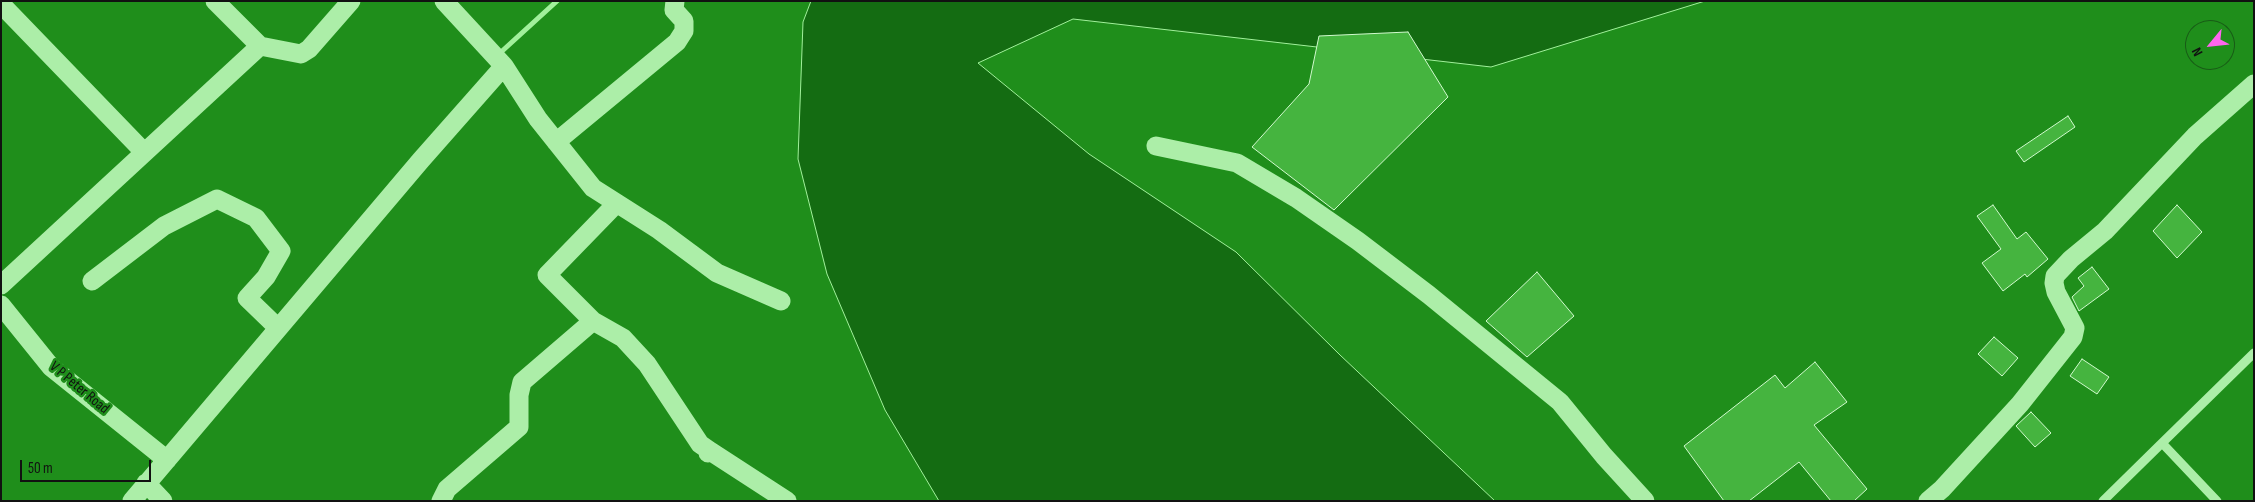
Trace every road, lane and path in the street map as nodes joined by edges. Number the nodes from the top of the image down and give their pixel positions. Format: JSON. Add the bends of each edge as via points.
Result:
{"nodes":[{"id":1,"x":215,"y":1,"type":"edge"},
{"id":2,"x":351,"y":1,"type":"edge"},
{"id":3,"x":444,"y":1,"type":"edge"},
{"id":4,"x":675,"y":1,"type":"edge"},
{"id":5,"x":1,"y":4,"type":"edge"},
{"id":6,"x":260,"y":46,"type":"junction"},
{"id":7,"x":504,"y":66,"type":"junction"},
{"id":8,"x":2254,"y":84,"type":"edge"},
{"id":9,"x":556,"y":142,"type":"junction"},
{"id":10,"x":1156,"y":146,"type":"dead end"},
{"id":11,"x":144,"y":152,"type":"junction"},
{"id":12,"x":616,"y":204,"type":"junction"},
{"id":13,"x":92,"y":281,"type":"dead end"},
{"id":14,"x":1,"y":285,"type":"edge"},
{"id":15,"x":781,"y":301,"type":"dead end"},
{"id":16,"x":1,"y":305,"type":"edge"},
{"id":17,"x":592,"y":321,"type":"junction"},
{"id":18,"x":278,"y":328,"type":"junction"},
{"id":19,"x":2254,"y":352,"type":"edge"},
{"id":20,"x":2162,"y":443,"type":"junction"},
{"id":21,"x":167,"y":460,"type":"junction"},
{"id":22,"x":146,"y":483,"type":"junction"},
{"id":23,"x":132,"y":501,"type":"edge"},
{"id":24,"x":163,"y":501,"type":"edge"},
{"id":25,"x":441,"y":501,"type":"edge"},
{"id":26,"x":787,"y":501,"type":"edge"},
{"id":27,"x":1645,"y":501,"type":"edge"},
{"id":28,"x":1928,"y":501,"type":"edge"},
{"id":29,"x":2102,"y":501,"type":"edge"},
{"id":30,"x":2217,"y":501,"type":"edge"}],
"edges":[{"from":1,"to":6,"type":"street"},
{"from":2,"to":6,"type":"street","via":[[309,50],[301,54]]},
{"from":3,"to":7,"type":"street"},
{"from":4,"to":9,"type":"street","via":[[674,10],[684,21],[684,31],[678,42]]},
{"from":5,"to":11,"type":"street"},
{"from":6,"to":11,"type":"street"},
{"from":7,"to":9,"type":"street"},
{"from":7,"to":18,"type":"street"},
{"from":8,"to":28,"type":"street","via":[[2195,136],[2105,231],[2056,276],[2056,292],[2076,328],[2073,337],[2020,404]]},
{"from":9,"to":12,"type":"street","via":[[593,188]]},
{"from":10,"to":27,"type":"street","via":[[1236,163],[1296,198],[1358,241],[1560,402]]},
{"from":11,"to":14,"type":"street"},
{"from":12,"to":15,"type":"street","via":[[659,230],[717,273]]},
{"from":12,"to":17,"type":"street","via":[[547,275]]},
{"from":13,"to":18,"type":"street","via":[[164,226],[217,199],[256,218],[281,251],[266,278],[247,298]]},
{"from":16,"to":21,"type":"street","name":"V P Peter Road","via":[[51,368]]},
{"from":17,"to":25,"type":"street","via":[[522,382],[518,395],[519,427],[447,489]]},
{"from":17,"to":26,"type":"street","via":[[623,338],[647,364],[700,444]]},
{"from":18,"to":21,"type":"street"},
{"from":19,"to":20,"type":"lane"},
{"from":20,"to":29,"type":"lane"},
{"from":20,"to":30,"type":"lane"},
{"from":21,"to":22,"type":"street"},
{"from":22,"to":23,"type":"street"},
{"from":22,"to":24,"type":"street"}]}
